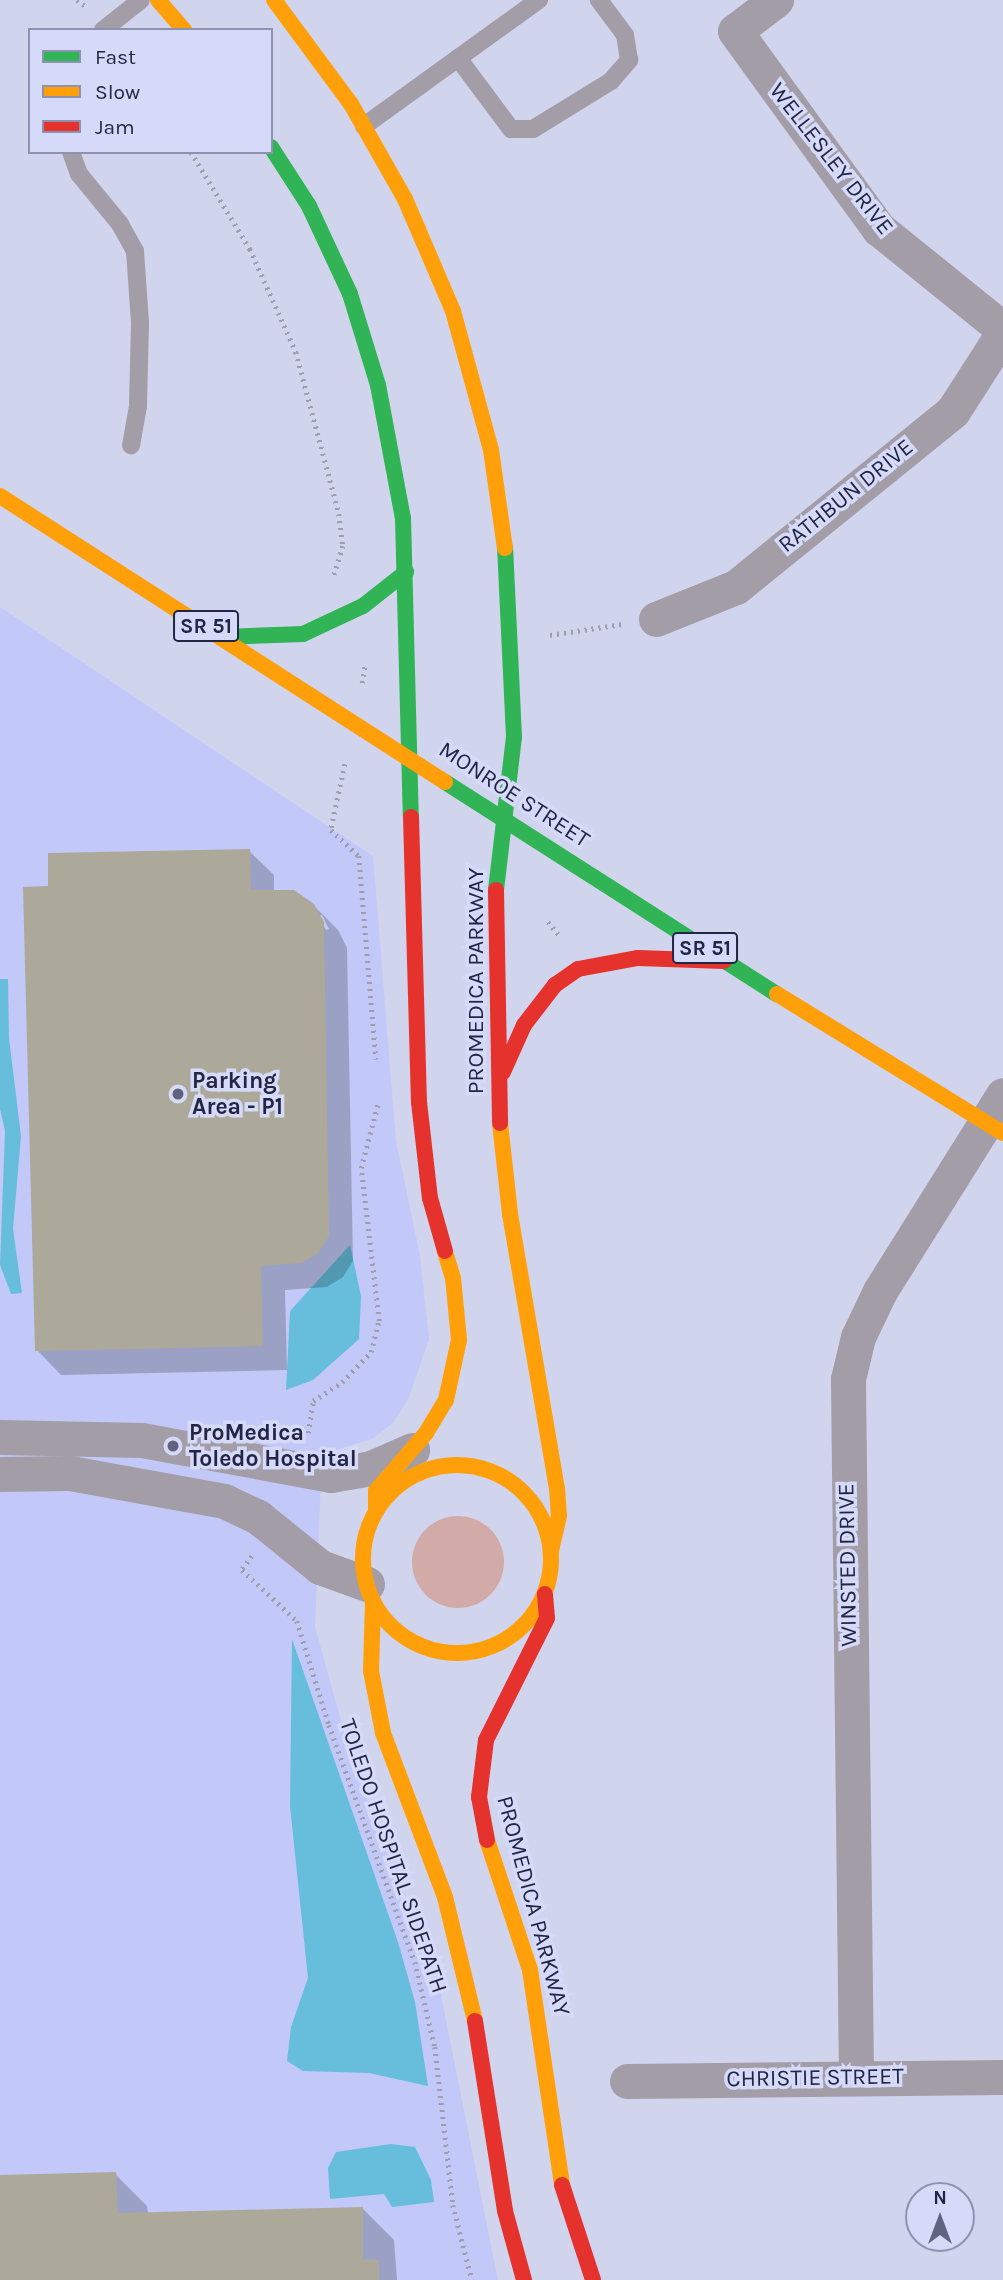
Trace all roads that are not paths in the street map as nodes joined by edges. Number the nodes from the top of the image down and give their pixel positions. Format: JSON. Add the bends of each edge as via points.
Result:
{"nodes":[{"id":1,"x":142,"y":0,"type":"edge"},
{"id":2,"x":158,"y":0,"type":"edge"},
{"id":3,"x":274,"y":0,"type":"edge"},
{"id":4,"x":538,"y":0,"type":"edge"},
{"id":5,"x":599,"y":0,"type":"edge"},
{"id":6,"x":776,"y":0,"type":"edge"},
{"id":7,"x":106,"y":28,"type":"edge"},
{"id":8,"x":182,"y":28,"type":"edge"},
{"id":9,"x":458,"y":58,"type":"junction"},
{"id":10,"x":363,"y":126,"type":"junction"},
{"id":11,"x":273,"y":150,"type":"edge"},
{"id":12,"x":72,"y":154,"type":"edge"},
{"id":13,"x":1003,"y":331,"type":"edge"},
{"id":14,"x":131,"y":444,"type":"dead end"},
{"id":15,"x":0,"y":496,"type":"edge"},
{"id":16,"x":406,"y":572,"type":"junction"},
{"id":17,"x":656,"y":619,"type":"road end"},
{"id":18,"x":224,"y":637,"type":"junction"},
{"id":19,"x":412,"y":757,"type":"junction"},
{"id":20,"x":504,"y":816,"type":"junction"},
{"id":21,"x":724,"y":961,"type":"junction"},
{"id":22,"x":498,"y":1083,"type":"junction"},
{"id":23,"x":997,"y":1117,"type":"edge"},
{"id":24,"x":0,"y":1437,"type":"edge"},
{"id":25,"x":412,"y":1450,"type":"junction"},
{"id":26,"x":0,"y":1474,"type":"edge"},
{"id":27,"x":376,"y":1511,"type":"junction"},
{"id":28,"x":551,"y":1551,"type":"junction"},
{"id":29,"x":370,"y":1592,"type":"junction"},
{"id":30,"x":545,"y":1594,"type":"junction"},
{"id":31,"x":856,"y":2077,"type":"junction"},
{"id":32,"x":1003,"y":2077,"type":"edge"},
{"id":33,"x":627,"y":2081,"type":"dead end"},
{"id":34,"x":524,"y":2280,"type":"edge"},
{"id":35,"x":593,"y":2280,"type":"edge"}],
"edges":[{"from":1,"to":7,"type":"lane"},
{"from":2,"to":8,"type":"street"},
{"from":3,"to":10,"type":"street","name":"PROMEDICA PARKWAY"},
{"from":4,"to":9,"type":"lane"},
{"from":5,"to":9,"type":"lane","via":[[625,35],[629,60],[611,81],[533,130],[511,129]]},
{"from":6,"to":13,"type":"street","name":"WELLESLEY DRIVE","via":[[735,31],[879,229]]},
{"from":9,"to":10,"type":"lane"},
{"from":10,"to":20,"type":"street","name":"PROMEDICA PARKWAY","via":[[405,199],[453,311],[491,450],[511,602],[514,737]]},
{"from":11,"to":16,"type":"street","via":[[325,237],[370,356],[398,482]]},
{"from":12,"to":14,"type":"lane","via":[[79,174],[120,224],[135,251],[140,350]]},
{"from":13,"to":17,"type":"street","name":"RATHBUN DRIVE","via":[[953,411],[736,587]]},
{"from":15,"to":18,"type":"street","name":"MONROE STREET","number":"SR 51"},
{"from":16,"to":18,"type":"street","via":[[363,606],[303,634]]},
{"from":16,"to":19,"type":"street"},
{"from":18,"to":19,"type":"street","name":"MONROE STREET","number":"SR 51"},
{"from":19,"to":20,"type":"street","name":"MONROE STREET","number":"SR 51"},
{"from":19,"to":25,"type":"street","via":[[421,1135],[430,1199],[453,1278],[459,1340],[446,1400]]},
{"from":20,"to":21,"type":"street","name":"MONROE STREET","number":"SR 51"},
{"from":20,"to":22,"type":"street","name":"PROMEDICA PARKWAY","via":[[494,903]]},
{"from":21,"to":22,"type":"street","via":[[638,958],[578,969],[555,985],[524,1025]]},
{"from":21,"to":23,"type":"street","name":"MONROE STREET","number":"SR 51"},
{"from":22,"to":28,"type":"street","name":"PROMEDICA PARKWAY","via":[[510,1214],[543,1385],[556,1488],[559,1516]]},
{"from":23,"to":31,"type":"street","name":"WINSTED DRIVE","via":[[880,1291],[858,1337],[848,1379]]},
{"from":24,"to":25,"type":"street","via":[[142,1440],[331,1475],[371,1468]]},
{"from":25,"to":27,"type":"street","via":[[376,1491]]},
{"from":26,"to":29,"type":"street","via":[[62,1472],[224,1502],[258,1517],[320,1567]]},
{"from":27,"to":28,"type":"street","via":[[393,1490],[416,1475],[451,1465],[487,1469],[504,1476],[531,1500]]},
{"from":27,"to":29,"type":"street","via":[[364,1546]]},
{"from":28,"to":30,"type":"street"},
{"from":29,"to":30,"type":"street","via":[[409,1639],[434,1649],[461,1652],[487,1647],[511,1635]]},
{"from":29,"to":34,"type":"street","via":[[371,1671],[380,1723],[445,1897],[464,1966],[487,2080],[505,2211]]},
{"from":30,"to":35,"type":"street","name":"PROMEDICA PARKWAY","via":[[547,1618],[486,1740],[479,1797],[486,1836],[530,1970],[556,2163]]},
{"from":31,"to":32,"type":"street","name":"CHRISTIE STREET"},
{"from":31,"to":33,"type":"street","name":"CHRISTIE STREET"}]}
